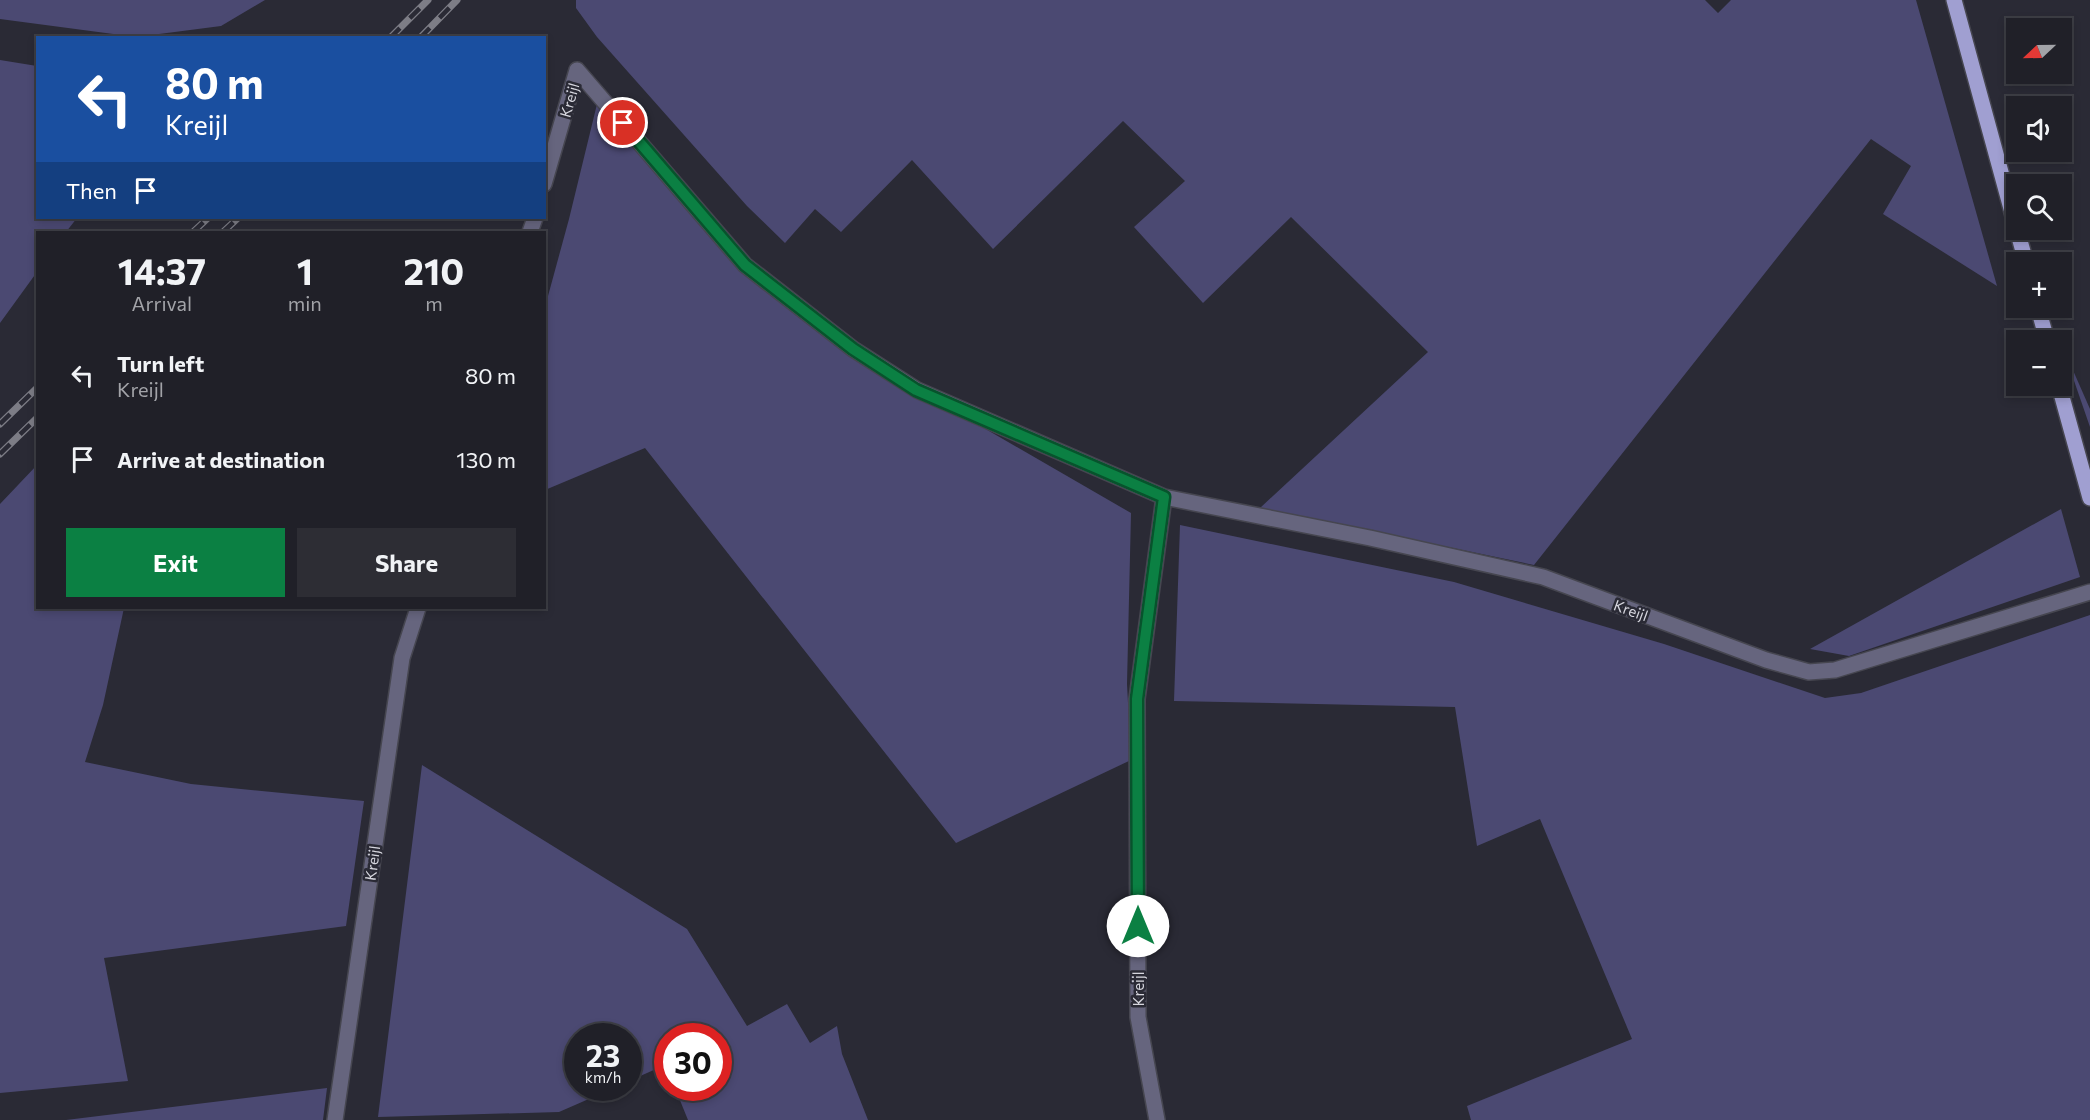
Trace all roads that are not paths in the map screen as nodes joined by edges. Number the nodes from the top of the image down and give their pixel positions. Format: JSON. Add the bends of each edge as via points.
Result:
{"nodes":[{"id":1,"x":1954,"y":0,"type":"edge"},
{"id":2,"x":546,"y":177,"type":"edge"},
{"id":3,"x":2006,"y":191,"type":"edge"},
{"id":4,"x":2062,"y":396,"type":"edge"},
{"id":5,"x":1164,"y":497,"type":"junction"},
{"id":6,"x":2090,"y":498,"type":"edge"},
{"id":7,"x":2090,"y":592,"type":"edge"},
{"id":8,"x":418,"y":609,"type":"edge"},
{"id":9,"x":335,"y":1120,"type":"edge"},
{"id":10,"x":1157,"y":1120,"type":"edge"}],
"edges":[{"from":1,"to":3,"type":"main road"},
{"from":2,"to":5,"type":"street","name":"Kreijl","via":[[578,70],[745,265],[853,349],[916,390]]},
{"from":4,"to":6,"type":"main road"},
{"from":5,"to":7,"type":"street","name":"Kreijl","via":[[1543,577],[1766,660],[1809,672],[1835,670]]},
{"from":5,"to":10,"type":"street","name":"Kreijl","via":[[1137,699],[1138,1017]]},
{"from":8,"to":9,"type":"street","name":"Kreijl","via":[[402,658]]}]}
